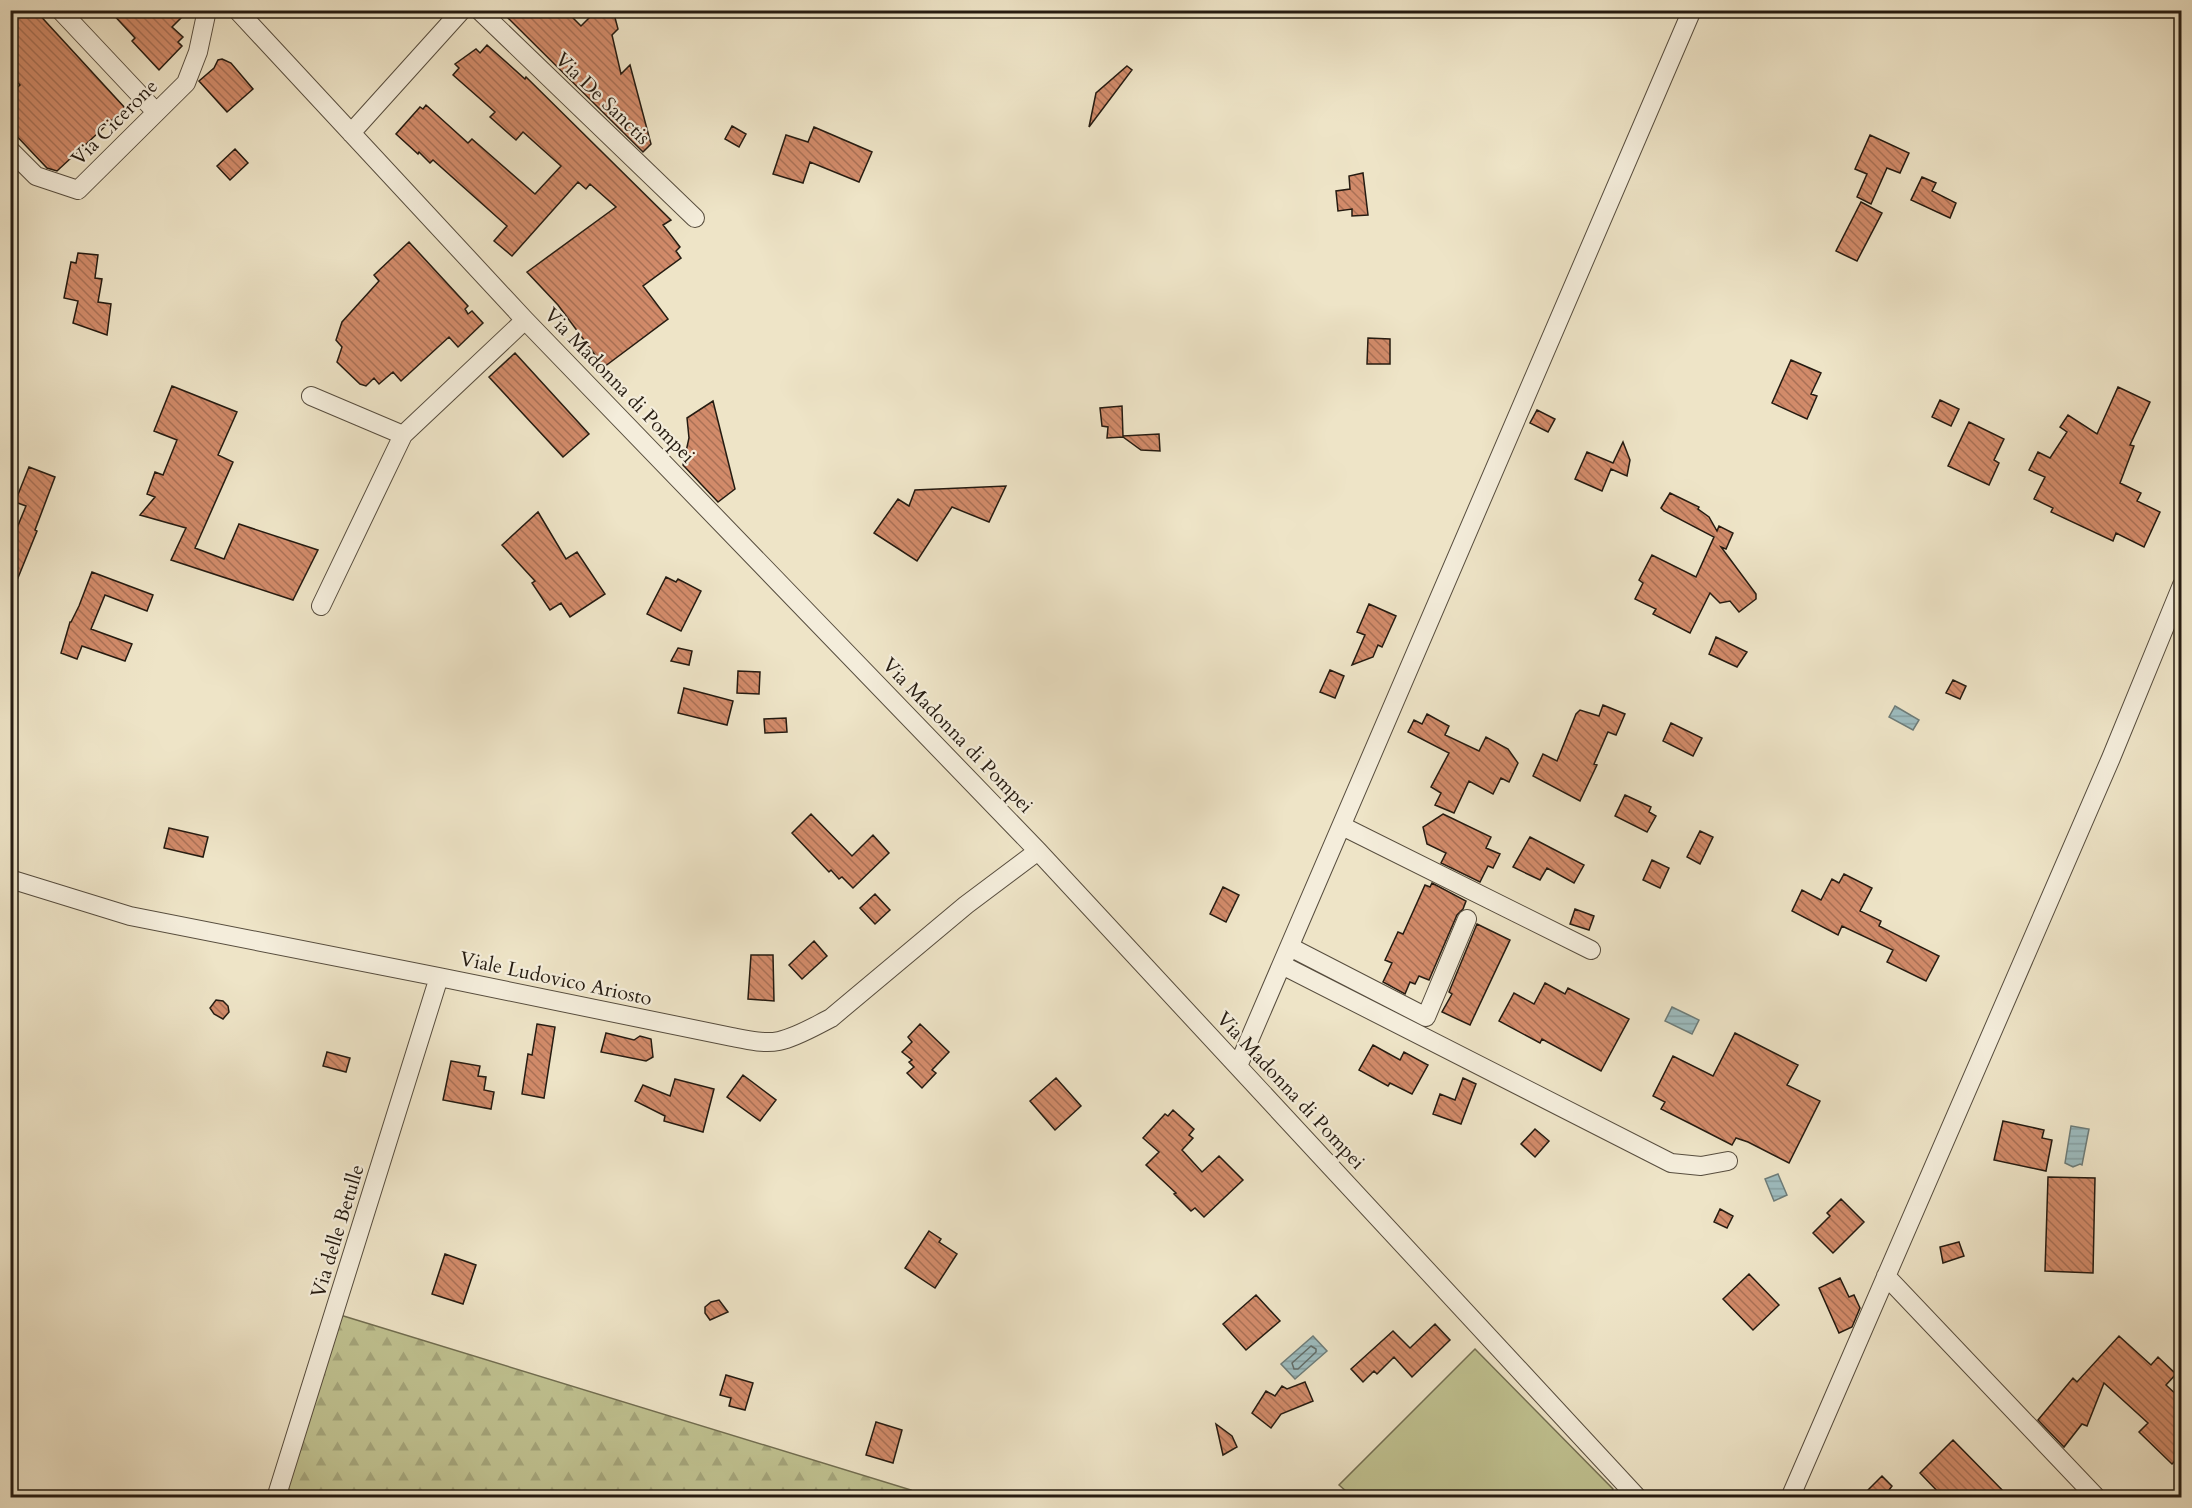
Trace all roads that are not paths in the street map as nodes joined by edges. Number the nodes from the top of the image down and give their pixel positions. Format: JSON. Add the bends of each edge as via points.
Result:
{"nodes":[{"id":1,"x":60,"y":10,"type":"edge"},
{"id":2,"x":207,"y":10,"type":"edge"},
{"id":3,"x":237,"y":10,"type":"edge"},
{"id":4,"x":462,"y":10,"type":"edge"},
{"id":5,"x":479,"y":10,"type":"edge"},
{"id":6,"x":1692,"y":10,"type":"edge"},
{"id":7,"x":156,"y":112,"type":"junction"},
{"id":8,"x":351,"y":133,"type":"junction"},
{"id":9,"x":10,"y":150,"type":"edge"},
{"id":10,"x":695,"y":218,"type":"dead end"},
{"id":11,"x":525,"y":320,"type":"junction"},
{"id":12,"x":311,"y":396,"type":"dead end"},
{"id":13,"x":403,"y":435,"type":"junction"},
{"id":14,"x":2181,"y":585,"type":"edge"},
{"id":15,"x":321,"y":606,"type":"dead end"},
{"id":16,"x":1342,"y":826,"type":"junction"},
{"id":17,"x":1038,"y":851,"type":"junction"},
{"id":18,"x":10,"y":879,"type":"edge"},
{"id":19,"x":1467,"y":919,"type":"dead end"},
{"id":20,"x":1290,"y":947,"type":"junction"},
{"id":21,"x":1591,"y":950,"type":"dead end"},
{"id":22,"x":1282,"y":965,"type":"junction"},
{"id":23,"x":439,"y":976,"type":"junction"},
{"id":24,"x":1238,"y":1066,"type":"junction"},
{"id":25,"x":1728,"y":1161,"type":"dead end"},
{"id":26,"x":1886,"y":1276,"type":"junction"},
{"id":27,"x":1621,"y":1490,"type":"edge"},
{"id":28,"x":276,"y":1497,"type":"edge"},
{"id":29,"x":1638,"y":1497,"type":"edge"},
{"id":30,"x":1790,"y":1497,"type":"edge"},
{"id":31,"x":2097,"y":1497,"type":"edge"}],
"edges":[{"from":1,"to":7,"type":"street"},
{"from":2,"to":7,"type":"street","name":"Via Cicerone","via":[[186,83]]},
{"from":3,"to":8,"type":"street","name":"Via Madonna di Pompei"},
{"from":4,"to":8,"type":"street"},
{"from":5,"to":10,"type":"street","name":"Via De Sanctis"},
{"from":6,"to":16,"type":"street"},
{"from":7,"to":9,"type":"street","name":"Via Cicerone","via":[[78,190],[36,176]]},
{"from":8,"to":11,"type":"street","name":"Via Madonna di Pompei"},
{"from":11,"to":13,"type":"street"},
{"from":11,"to":17,"type":"street","name":"Via Madonna di Pompei"},
{"from":12,"to":13,"type":"street"},
{"from":13,"to":15,"type":"street"},
{"from":14,"to":26,"type":"street"},
{"from":16,"to":20,"type":"street"},
{"from":16,"to":21,"type":"street"},
{"from":17,"to":23,"type":"street","name":"Viale Ludovico Ariosto","via":[[966,905],[831,1018],[779,1041],[756,1042]]},
{"from":17,"to":24,"type":"street","name":"Via Madonna di Pompei"},
{"from":18,"to":23,"type":"street","name":"Viale Ludovico Ariosto","via":[[130,916]]},
{"from":19,"to":20,"type":"street","via":[[1426,1017]]},
{"from":20,"to":22,"type":"street"},
{"from":22,"to":24,"type":"street"},
{"from":22,"to":25,"type":"street","via":[[1671,1163],[1701,1166]]},
{"from":23,"to":28,"type":"street","name":"Via delle Betulle"},
{"from":24,"to":27,"type":"street","name":"Via Madonna di Pompei"},
{"from":26,"to":30,"type":"street"},
{"from":26,"to":31,"type":"street"},
{"from":27,"to":29,"type":"street","name":"Via Madonna di Pompei"}]}
